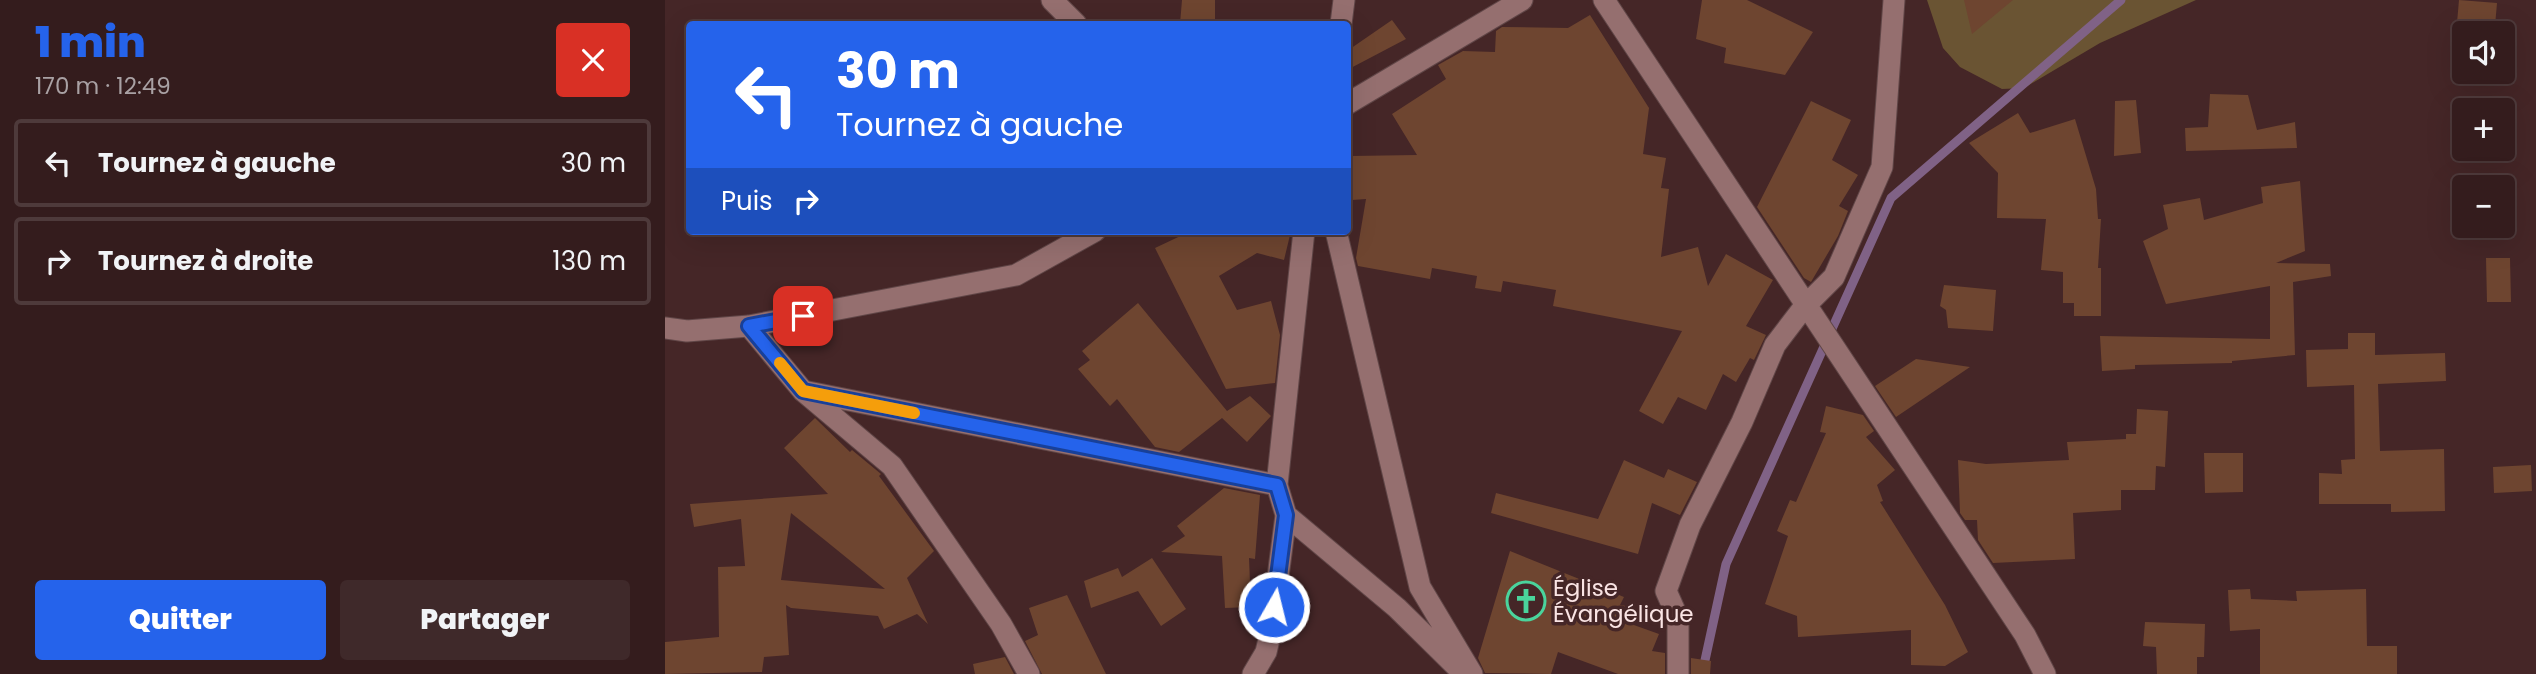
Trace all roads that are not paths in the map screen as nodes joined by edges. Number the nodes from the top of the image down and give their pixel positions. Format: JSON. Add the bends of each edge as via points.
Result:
{"nodes":[{"id":1,"x":1052,"y":0,"type":"edge"},
{"id":2,"x":1344,"y":0,"type":"edge"},
{"id":3,"x":1522,"y":0,"type":"edge"},
{"id":4,"x":1604,"y":0,"type":"edge"},
{"id":5,"x":1894,"y":0,"type":"edge"},
{"id":6,"x":1073,"y":21,"type":"edge"},
{"id":7,"x":1341,"y":21,"type":"edge"},
{"id":8,"x":1351,"y":102,"type":"edge"},
{"id":9,"x":1088,"y":235,"type":"edge"},
{"id":10,"x":1304,"y":235,"type":"edge"},
{"id":11,"x":1337,"y":235,"type":"edge"},
{"id":12,"x":1804,"y":307,"type":"junction"},
{"id":13,"x":749,"y":326,"type":"junction"},
{"id":14,"x":665,"y":328,"type":"edge"},
{"id":15,"x":803,"y":391,"type":"junction"},
{"id":16,"x":1277,"y":485,"type":"junction"},
{"id":17,"x":1286,"y":515,"type":"junction"},
{"id":18,"x":1029,"y":674,"type":"edge"},
{"id":19,"x":1252,"y":674,"type":"edge"},
{"id":20,"x":1464,"y":674,"type":"edge"},
{"id":21,"x":1472,"y":674,"type":"edge"},
{"id":22,"x":1678,"y":674,"type":"edge"},
{"id":23,"x":2045,"y":674,"type":"edge"}],
"edges":[{"from":1,"to":6,"type":"street"},
{"from":2,"to":7,"type":"street"},
{"from":3,"to":8,"type":"street"},
{"from":4,"to":12,"type":"street"},
{"from":5,"to":12,"type":"street","via":[[1882,167],[1834,277]]},
{"from":9,"to":13,"type":"street","via":[[1016,275]]},
{"from":10,"to":16,"type":"street"},
{"from":11,"to":21,"type":"street","via":[[1420,587]]},
{"from":12,"to":22,"type":"street","via":[[1775,345],[1690,525],[1665,591],[1678,618]]},
{"from":12,"to":23,"type":"street","via":[[2025,635]]},
{"from":13,"to":14,"type":"street","via":[[687,331]]},
{"from":13,"to":15,"type":"street"},
{"from":15,"to":16,"type":"street"},
{"from":15,"to":18,"type":"street","via":[[892,466],[1001,624]]},
{"from":16,"to":17,"type":"street"},
{"from":17,"to":19,"type":"street","via":[[1271,631],[1266,652]]},
{"from":17,"to":20,"type":"street","via":[[1397,608]]}]}
